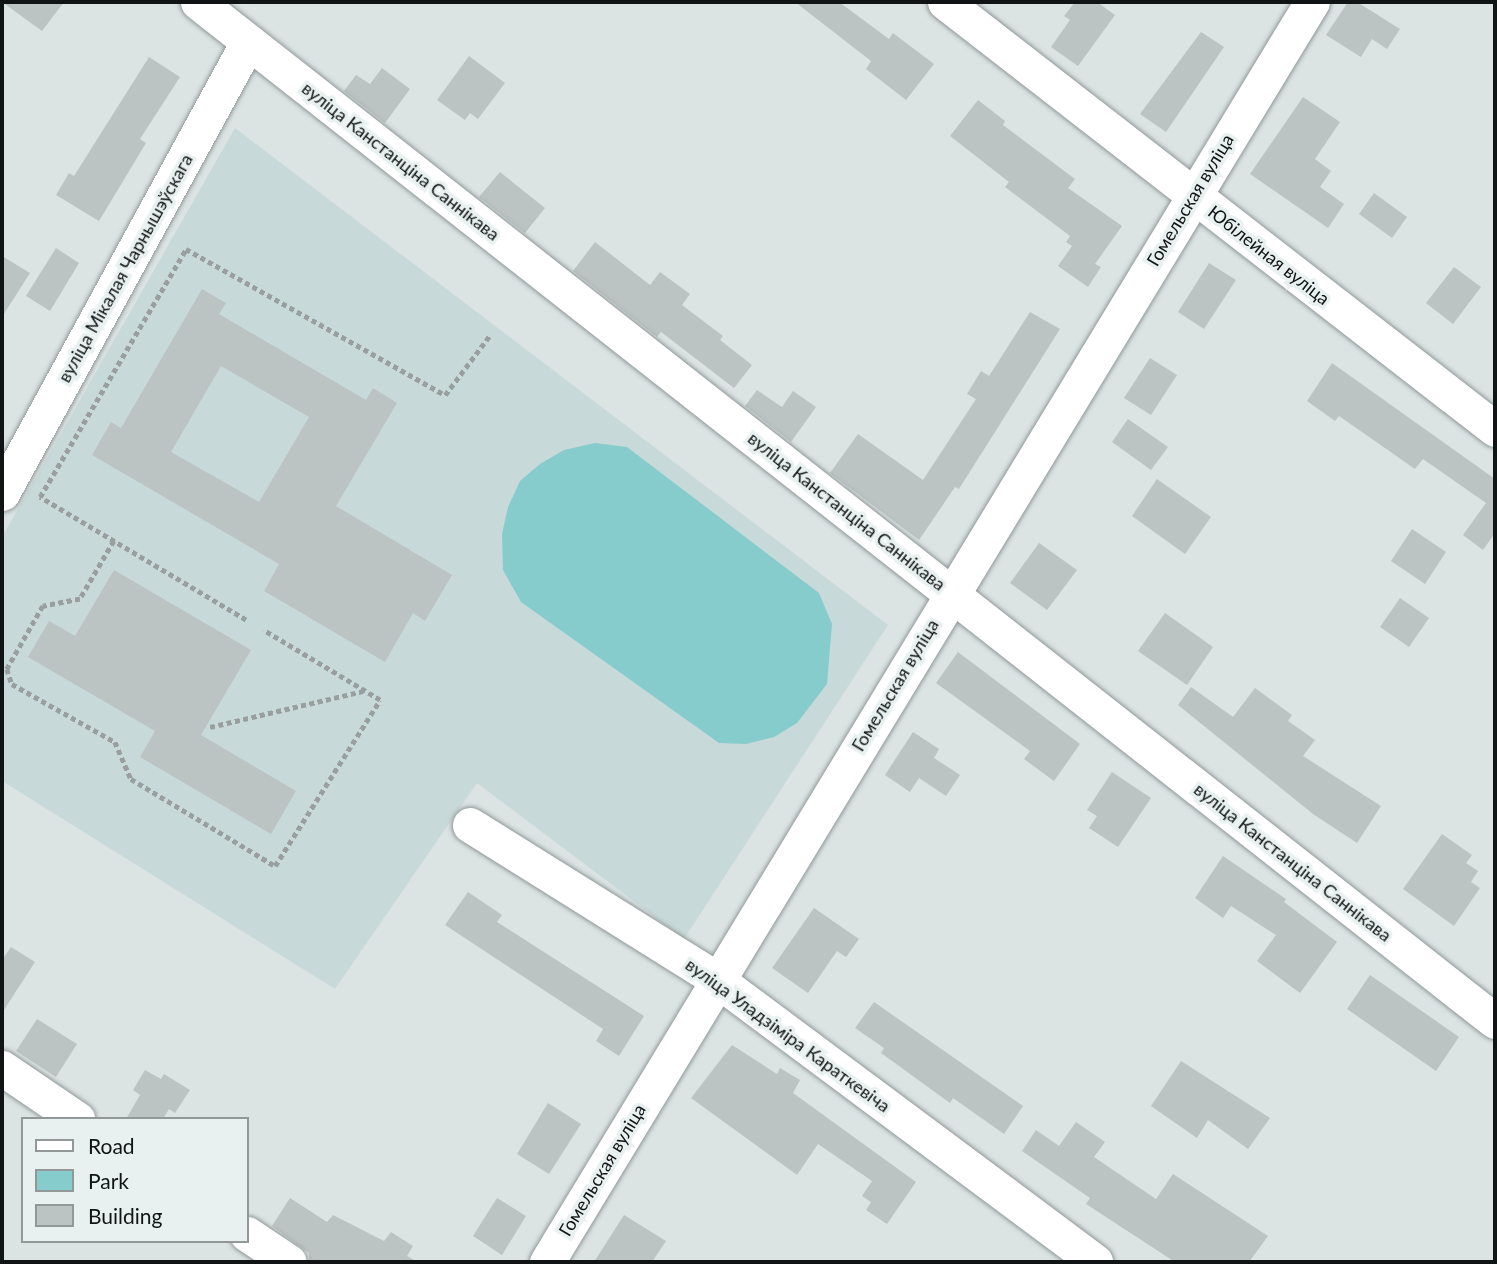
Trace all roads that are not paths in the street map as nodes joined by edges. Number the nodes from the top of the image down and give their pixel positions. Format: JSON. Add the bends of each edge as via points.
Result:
{"nodes":[{"id":1,"x":198,"y":2,"type":"edge"},
{"id":2,"x":945,"y":2,"type":"edge"},
{"id":3,"x":1312,"y":2,"type":"edge"},
{"id":4,"x":248,"y":42,"type":"junction"},
{"id":5,"x":1192,"y":196,"type":"junction"},
{"id":6,"x":1495,"y":429,"type":"edge"},
{"id":7,"x":10,"y":455,"type":"edge"},
{"id":8,"x":2,"y":494,"type":"edge"},
{"id":9,"x":951,"y":593,"type":"junction"},
{"id":10,"x":470,"y":825,"type":"dead end"},
{"id":11,"x":716,"y":979,"type":"junction"},
{"id":12,"x":1495,"y":1021,"type":"edge"},
{"id":13,"x":2,"y":1068,"type":"edge"},
{"id":14,"x":74,"y":1117,"type":"edge"},
{"id":15,"x":248,"y":1235,"type":"edge"},
{"id":16,"x":289,"y":1262,"type":"edge"},
{"id":17,"x":547,"y":1262,"type":"edge"},
{"id":18,"x":1095,"y":1262,"type":"edge"}],
"edges":[{"from":1,"to":4,"type":"street","name":"вуліца Канстанціна Саннікава"},
{"from":2,"to":5,"type":"street","name":"Юбілейная вуліца"},
{"from":3,"to":5,"type":"street","name":"Гомельская вуліца"},
{"from":4,"to":7,"type":"street","name":"вуліца Мікалая Чарнышэўскага"},
{"from":4,"to":9,"type":"street","name":"вуліца Канстанціна Саннікава"},
{"from":5,"to":6,"type":"street","name":"Юбілейная вуліца"},
{"from":5,"to":9,"type":"street","name":"Гомельская вуліца"},
{"from":7,"to":8,"type":"street","name":"вуліца Мікалая Чарнышэўскага"},
{"from":9,"to":11,"type":"street","name":"Гомельская вуліца"},
{"from":9,"to":12,"type":"street","name":"вуліца Канстанціна Саннікава"},
{"from":10,"to":11,"type":"street","name":"вуліца Уладзіміра Караткевіча"},
{"from":11,"to":17,"type":"street","name":"Гомельская вуліца"},
{"from":11,"to":18,"type":"street","name":"вуліца Уладзіміра Караткевіча"},
{"from":13,"to":14,"type":"street"},
{"from":15,"to":16,"type":"street"}]}
